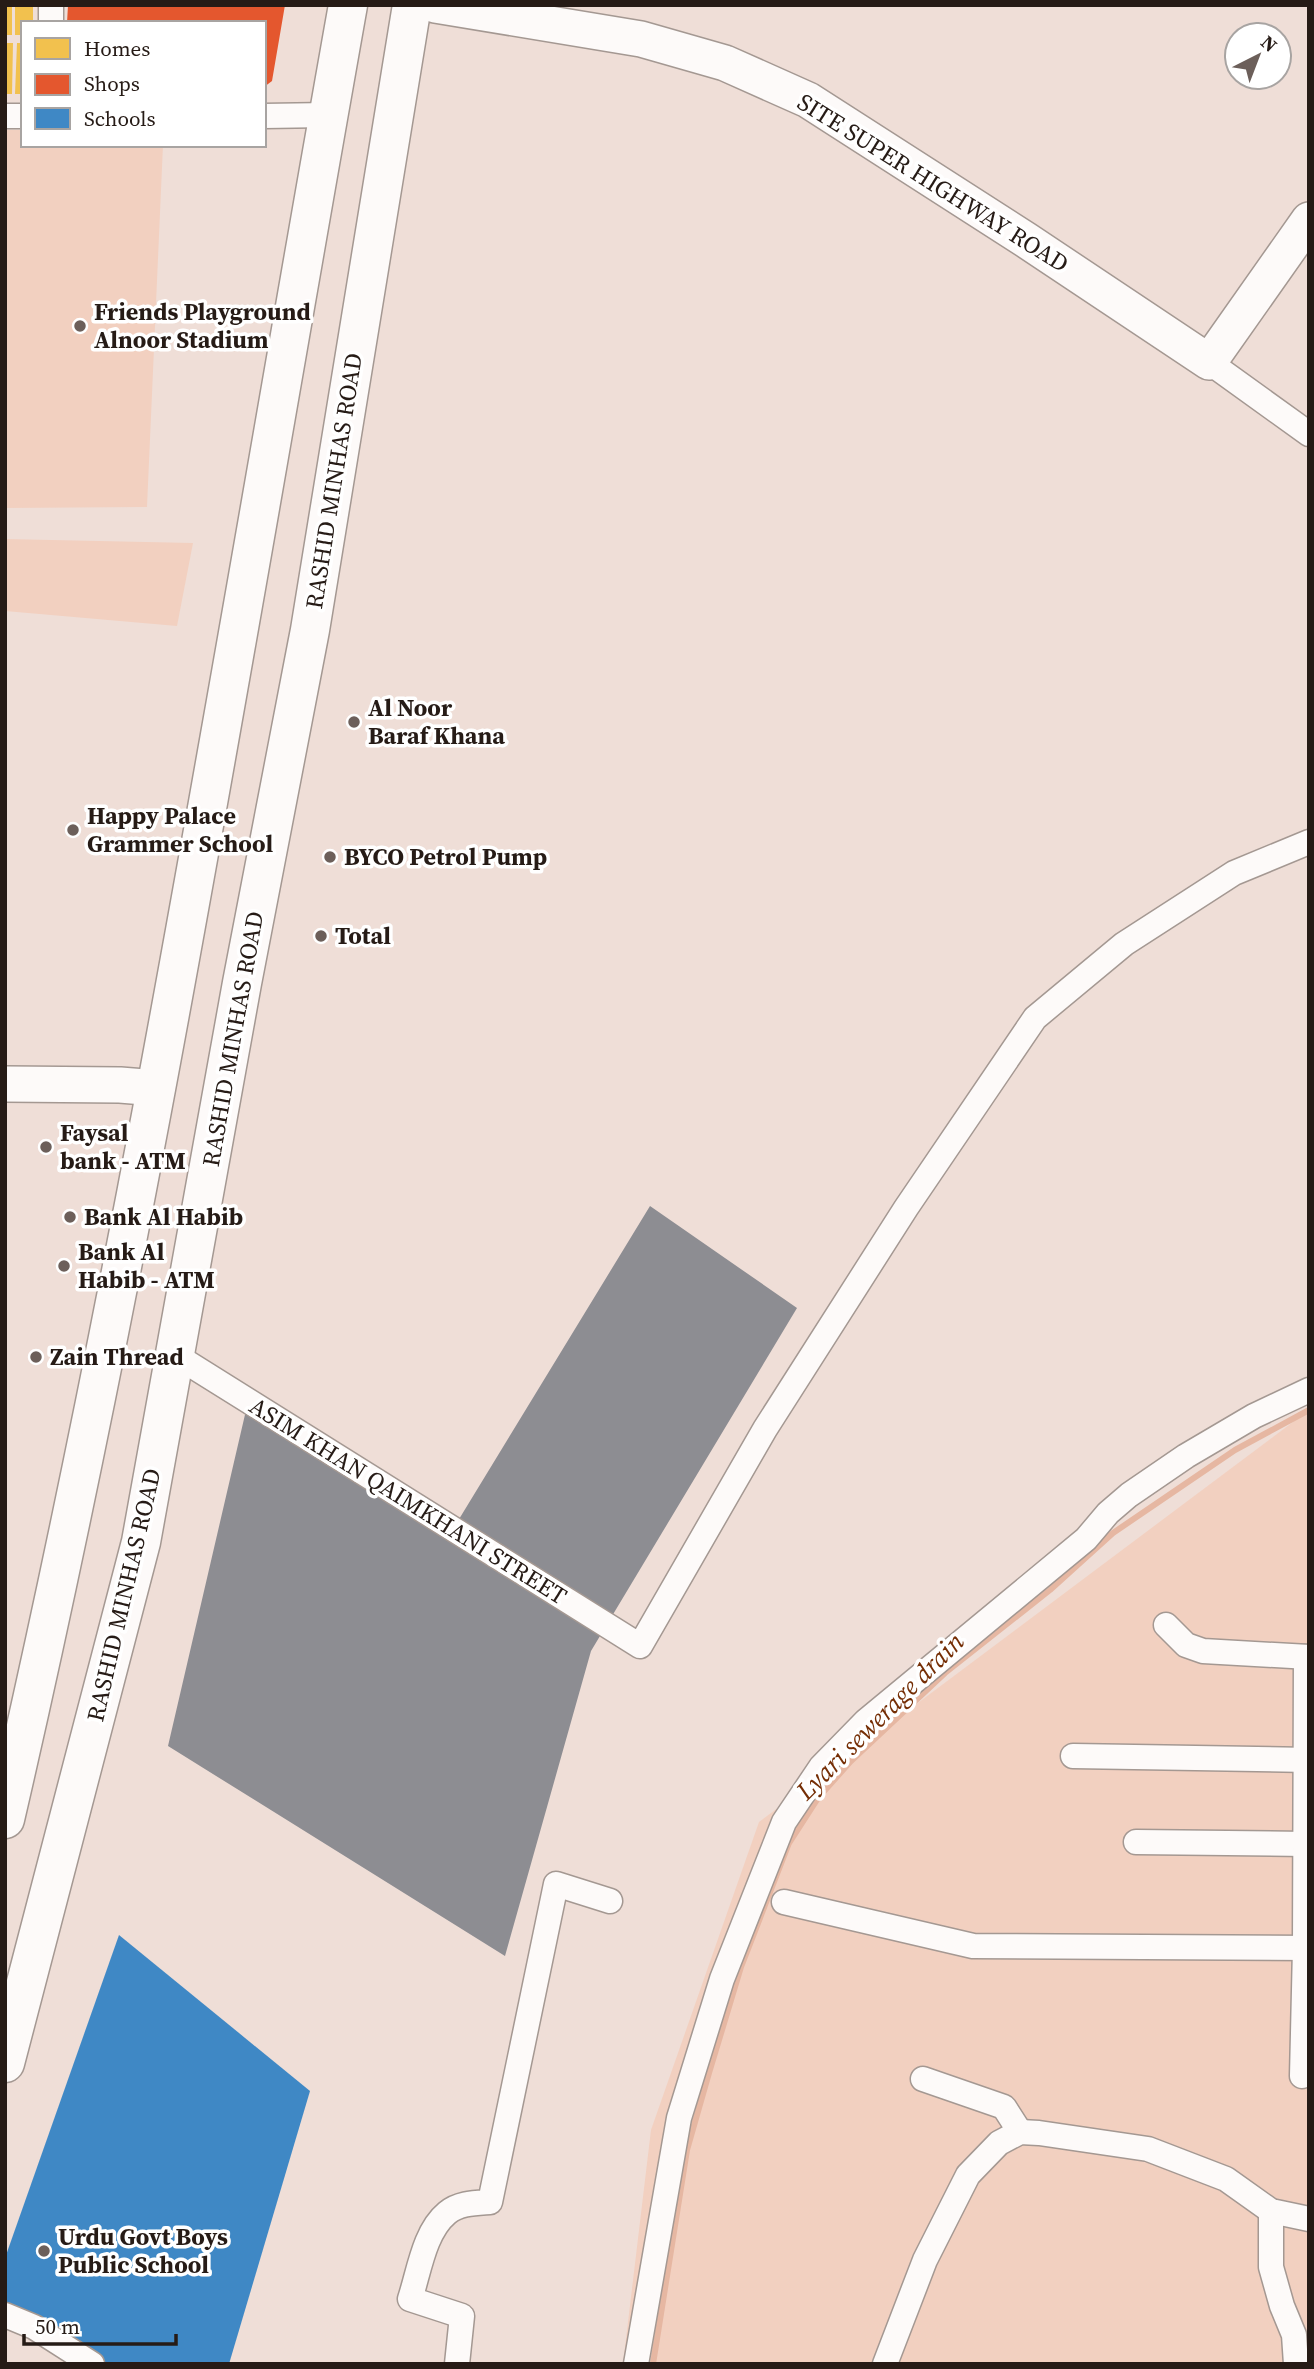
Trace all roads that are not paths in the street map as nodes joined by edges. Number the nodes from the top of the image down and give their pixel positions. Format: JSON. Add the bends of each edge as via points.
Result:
{"nodes":[{"id":1,"x":348,"y":5,"type":"edge"},
{"id":2,"x":412,"y":5,"type":"edge"},
{"id":3,"x":435,"y":5,"type":"edge"},
{"id":4,"x":328,"y":115,"type":"junction"},
{"id":5,"x":266,"y":116,"type":"edge"},
{"id":6,"x":1309,"y":220,"type":"edge"},
{"id":7,"x":1209,"y":362,"type":"junction"},
{"id":8,"x":1309,"y":434,"type":"edge"},
{"id":9,"x":1309,"y":842,"type":"edge"},
{"id":10,"x":5,"y":1084,"type":"edge"},
{"id":11,"x":157,"y":1088,"type":"junction"},
{"id":12,"x":175,"y":1355,"type":"junction"},
{"id":13,"x":1309,"y":1390,"type":"edge"},
{"id":14,"x":1166,"y":1625,"type":"dead end"},
{"id":15,"x":1307,"y":1657,"type":"edge"},
{"id":16,"x":1073,"y":1756,"type":"dead end"},
{"id":17,"x":1307,"y":1760,"type":"edge"},
{"id":18,"x":5,"y":1819,"type":"edge"},
{"id":19,"x":1136,"y":1842,"type":"dead end"},
{"id":20,"x":1306,"y":1844,"type":"junction"},
{"id":21,"x":610,"y":1901,"type":"dead end"},
{"id":22,"x":784,"y":1902,"type":"dead end"},
{"id":23,"x":1307,"y":1948,"type":"edge"},
{"id":24,"x":5,"y":2063,"type":"edge"},
{"id":25,"x":1302,"y":2076,"type":"dead end"},
{"id":26,"x":923,"y":2080,"type":"dead end"},
{"id":27,"x":1020,"y":2132,"type":"junction"},
{"id":28,"x":1271,"y":2211,"type":"junction"},
{"id":29,"x":1309,"y":2219,"type":"edge"},
{"id":30,"x":5,"y":2315,"type":"edge"},
{"id":31,"x":92,"y":2364,"type":"edge"},
{"id":32,"x":457,"y":2364,"type":"edge"},
{"id":33,"x":636,"y":2364,"type":"edge"},
{"id":34,"x":885,"y":2364,"type":"edge"},
{"id":35,"x":1296,"y":2364,"type":"edge"}],
"edges":[{"from":1,"to":4,"type":"main road"},
{"from":2,"to":12,"type":"main road","name":"RASHID MINHAS ROAD","via":[[310,630]]},
{"from":3,"to":7,"type":"street","name":"SITE SUPER HIGHWAY ROAD","via":[[641,39],[725,63],[808,100]]},
{"from":4,"to":5,"type":"street"},
{"from":4,"to":11,"type":"main road"},
{"from":6,"to":7,"type":"street"},
{"from":7,"to":8,"type":"street","name":"SITE SUPER HIGHWAY ROAD"},
{"from":9,"to":12,"type":"street","name":"ASIM KHAN QAIMKHANI STREET","via":[[1234,873],[1135,936],[1035,1018],[765,1429],[640,1646]]},
{"from":10,"to":11,"type":"street"},
{"from":11,"to":18,"type":"main road","via":[[51,1619]]},
{"from":12,"to":24,"type":"main road","name":"RASHID MINHAS ROAD","via":[[141,1542]]},
{"from":13,"to":33,"type":"street","via":[[1254,1416],[1129,1494],[1086,1539],[866,1721],[821,1766],[784,1822],[722,1979],[682,2106]]},
{"from":14,"to":15,"type":"street","via":[[1186,1645],[1203,1651]]},
{"from":15,"to":17,"type":"street"},
{"from":16,"to":17,"type":"street"},
{"from":17,"to":20,"type":"street"},
{"from":19,"to":20,"type":"street"},
{"from":20,"to":23,"type":"street"},
{"from":21,"to":32,"type":"street","via":[[556,1884],[490,2202],[468,2203],[447,2213],[431,2234],[418,2273],[410,2299],[462,2316]]},
{"from":22,"to":23,"type":"street","via":[[973,1945]]},
{"from":23,"to":25,"type":"street"},
{"from":26,"to":27,"type":"street","via":[[1004,2107]]},
{"from":27,"to":28,"type":"street","via":[[1148,2149],[1226,2179]]},
{"from":27,"to":34,"type":"street","via":[[999,2143],[968,2175],[925,2260]]},
{"from":28,"to":29,"type":"street"},
{"from":28,"to":35,"type":"street","via":[[1271,2267],[1294,2335]]},
{"from":30,"to":31,"type":"street","via":[[34,2327]]}]}
